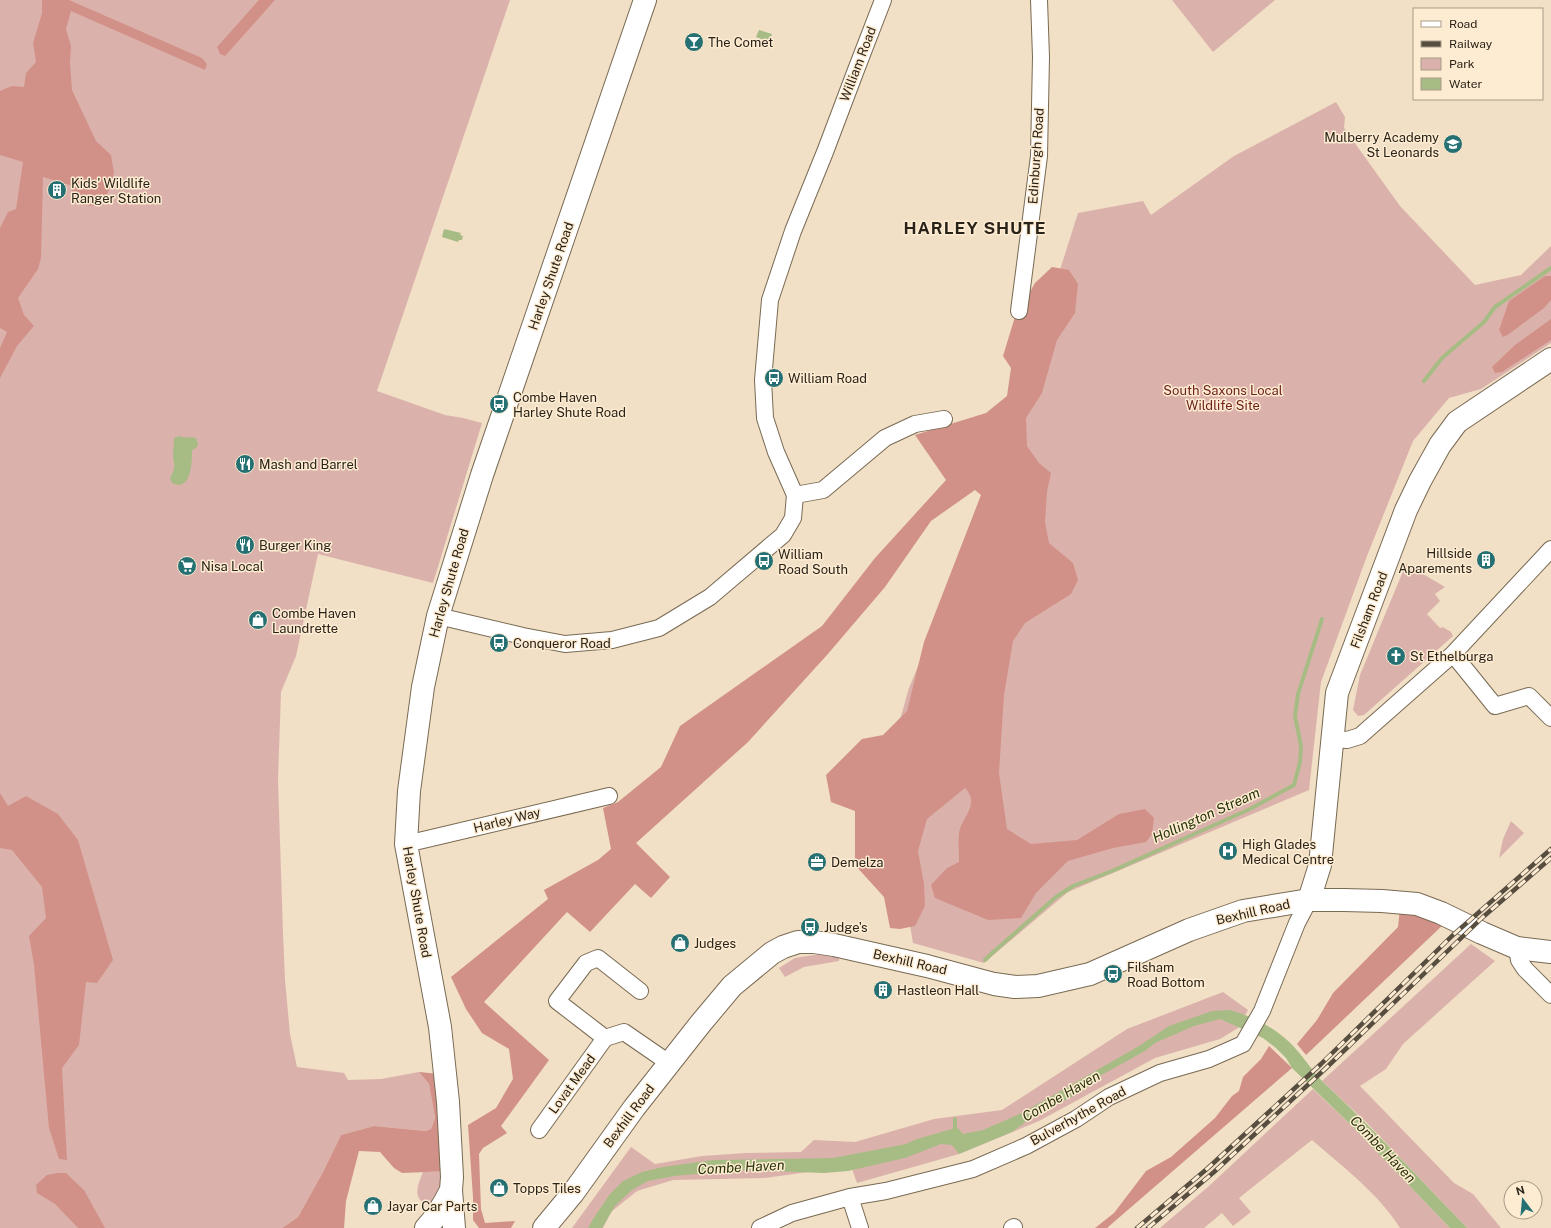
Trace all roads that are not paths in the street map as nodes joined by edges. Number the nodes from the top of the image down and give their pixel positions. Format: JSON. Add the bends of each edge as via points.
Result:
{"nodes":[{"id":1,"x":645,"y":0,"type":"edge"},
{"id":2,"x":884,"y":0,"type":"edge"},
{"id":3,"x":1039,"y":0,"type":"edge"},
{"id":4,"x":1019,"y":311,"type":"dead end"},
{"id":5,"x":1551,"y":358,"type":"edge"},
{"id":6,"x":944,"y":419,"type":"dead end"},
{"id":7,"x":795,"y":495,"type":"junction"},
{"id":8,"x":1551,"y":549,"type":"edge"},
{"id":9,"x":438,"y":616,"type":"junction"},
{"id":10,"x":1452,"y":654,"type":"junction"},
{"id":11,"x":1551,"y":718,"type":"edge"},
{"id":12,"x":1332,"y":740,"type":"junction"},
{"id":13,"x":609,"y":796,"type":"dead end"},
{"id":14,"x":406,"y":844,"type":"junction"},
{"id":15,"x":1309,"y":900,"type":"junction"},
{"id":16,"x":1517,"y":948,"type":"junction"},
{"id":17,"x":1551,"y":952,"type":"edge"},
{"id":18,"x":640,"y":990,"type":"dead end"},
{"id":19,"x":1551,"y":995,"type":"edge"},
{"id":20,"x":605,"y":1038,"type":"junction"},
{"id":21,"x":669,"y":1063,"type":"junction"},
{"id":22,"x":539,"y":1130,"type":"dead end"},
{"id":23,"x":450,"y":1190,"type":"junction"},
{"id":24,"x":850,"y":1196,"type":"junction"},
{"id":25,"x":430,"y":1226,"type":"edge"},
{"id":26,"x":454,"y":1228,"type":"edge"},
{"id":27,"x":544,"y":1228,"type":"edge"},
{"id":28,"x":760,"y":1228,"type":"edge"},
{"id":29,"x":860,"y":1228,"type":"edge"}],
"edges":[{"from":1,"to":9,"type":"main road","name":"Harley Shute Road","via":[[487,459]]},
{"from":2,"to":7,"type":"street","name":"William Road","via":[[793,231],[770,300],[763,380],[765,418],[776,452]]},
{"from":3,"to":4,"type":"street","name":"Edinburgh Road","via":[[1039,156]]},
{"from":5,"to":12,"type":"main road","name":"Filsham Road","via":[[1457,422],[1440,445],[1406,510],[1376,594],[1359,632],[1337,693]]},
{"from":6,"to":7,"type":"street","via":[[915,424],[885,438],[823,490]]},
{"from":7,"to":9,"type":"street","via":[[793,518],[782,535],[710,597],[659,628],[612,640],[564,644]]},
{"from":8,"to":10,"type":"street"},
{"from":9,"to":14,"type":"main road","name":"Harley Shute Road","via":[[423,687],[409,791]]},
{"from":10,"to":11,"type":"street","via":[[1495,706],[1529,696]]},
{"from":10,"to":12,"type":"street","via":[[1360,736],[1347,740]]},
{"from":12,"to":15,"type":"main road","name":"Filsham Road","via":[[1320,865]]},
{"from":13,"to":14,"type":"street","name":"Harley Way"},
{"from":14,"to":23,"type":"main road","name":"Harley Shute Road","via":[[440,1027],[449,1109],[452,1177]]},
{"from":15,"to":16,"type":"main road","name":"Bexhill Road","via":[[1417,904]]},
{"from":15,"to":21,"type":"main road","name":"Bexhill Road","via":[[1243,911],[1216,919],[1090,974],[1038,986],[1015,987],[994,984],[842,946],[798,942],[772,953],[732,986]]},
{"from":15,"to":24,"type":"street","name":"Bulverhythe Road","via":[[1297,923],[1262,1011],[1243,1044],[1209,1059],[1160,1073],[1109,1097],[1076,1119],[1026,1146],[973,1169],[886,1191]]},
{"from":16,"to":17,"type":"main road","name":"Bexhill Road"},
{"from":16,"to":19,"type":"street","via":[[1519,960],[1525,969]]},
{"from":18,"to":20,"type":"street","via":[[598,958],[586,963],[557,1001]]},
{"from":20,"to":21,"type":"street","via":[[624,1032]]},
{"from":20,"to":22,"type":"street","name":"Lovat Mead"},
{"from":21,"to":27,"type":"main road","name":"Bexhill Road"},
{"from":23,"to":25,"type":"main road","name":"Harley Shute Road"},
{"from":23,"to":26,"type":"main road","name":"Harley Shute Road"},
{"from":24,"to":28,"type":"street","name":"Bulverhythe Road","via":[[792,1213]]},
{"from":24,"to":29,"type":"street"}]}
